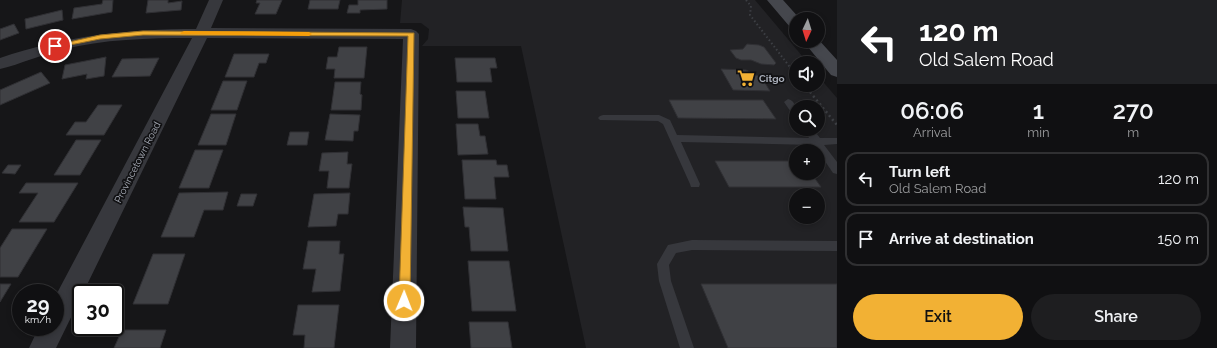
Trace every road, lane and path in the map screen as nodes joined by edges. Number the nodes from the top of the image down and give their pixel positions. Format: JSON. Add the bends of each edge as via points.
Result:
{"nodes":[{"id":1,"x":216,"y":0,"type":"edge"},
{"id":2,"x":746,"y":0,"type":"edge"},
{"id":3,"x":774,"y":0,"type":"edge"},
{"id":4,"x":789,"y":16,"type":"edge"},
{"id":5,"x":202,"y":33,"type":"junction"},
{"id":6,"x":817,"y":48,"type":"edge"},
{"id":7,"x":0,"y":64,"type":"edge"},
{"id":8,"x":789,"y":66,"type":"edge"},
{"id":9,"x":837,"y":71,"type":"edge"},
{"id":10,"x":810,"y":92,"type":"edge"},
{"id":11,"x":603,"y":118,"type":"dead end"},
{"id":12,"x":837,"y":125,"type":"edge"},
{"id":13,"x":813,"y":136,"type":"edge"},
{"id":14,"x":674,"y":138,"type":"junction"},
{"id":15,"x":837,"y":141,"type":"edge"},
{"id":16,"x":817,"y":142,"type":"junction"},
{"id":17,"x":837,"y":170,"type":"edge"},
{"id":18,"x":695,"y":184,"type":"dead end"},
{"id":19,"x":837,"y":246,"type":"edge"},
{"id":20,"x":64,"y":305,"type":"edge"},
{"id":21,"x":48,"y":336,"type":"edge"},
{"id":22,"x":42,"y":348,"type":"edge"},
{"id":23,"x":403,"y":348,"type":"edge"},
{"id":24,"x":687,"y":348,"type":"edge"}],
"edges":[{"from":1,"to":5,"type":"street","name":"Provincetown Road"},
{"from":2,"to":8,"type":"path","via":[[751,6],[750,16]]},
{"from":3,"to":4,"type":"main road"},
{"from":5,"to":7,"type":"street","via":[[143,33],[100,37],[47,48]]},
{"from":5,"to":20,"type":"street","name":"Provincetown Road"},
{"from":5,"to":23,"type":"street","via":[[411,34]]},
{"from":6,"to":9,"type":"main road"},
{"from":10,"to":12,"type":"path"},
{"from":11,"to":14,"type":"lane","via":[[659,118],[667,122]]},
{"from":13,"to":16,"type":"lane"},
{"from":14,"to":16,"type":"lane"},
{"from":14,"to":18,"type":"lane"},
{"from":15,"to":16,"type":"lane"},
{"from":16,"to":17,"type":"lane"},
{"from":19,"to":24,"type":"lane","via":[[692,245],[672,249],[663,264],[665,281]]},
{"from":21,"to":22,"type":"street"}]}
